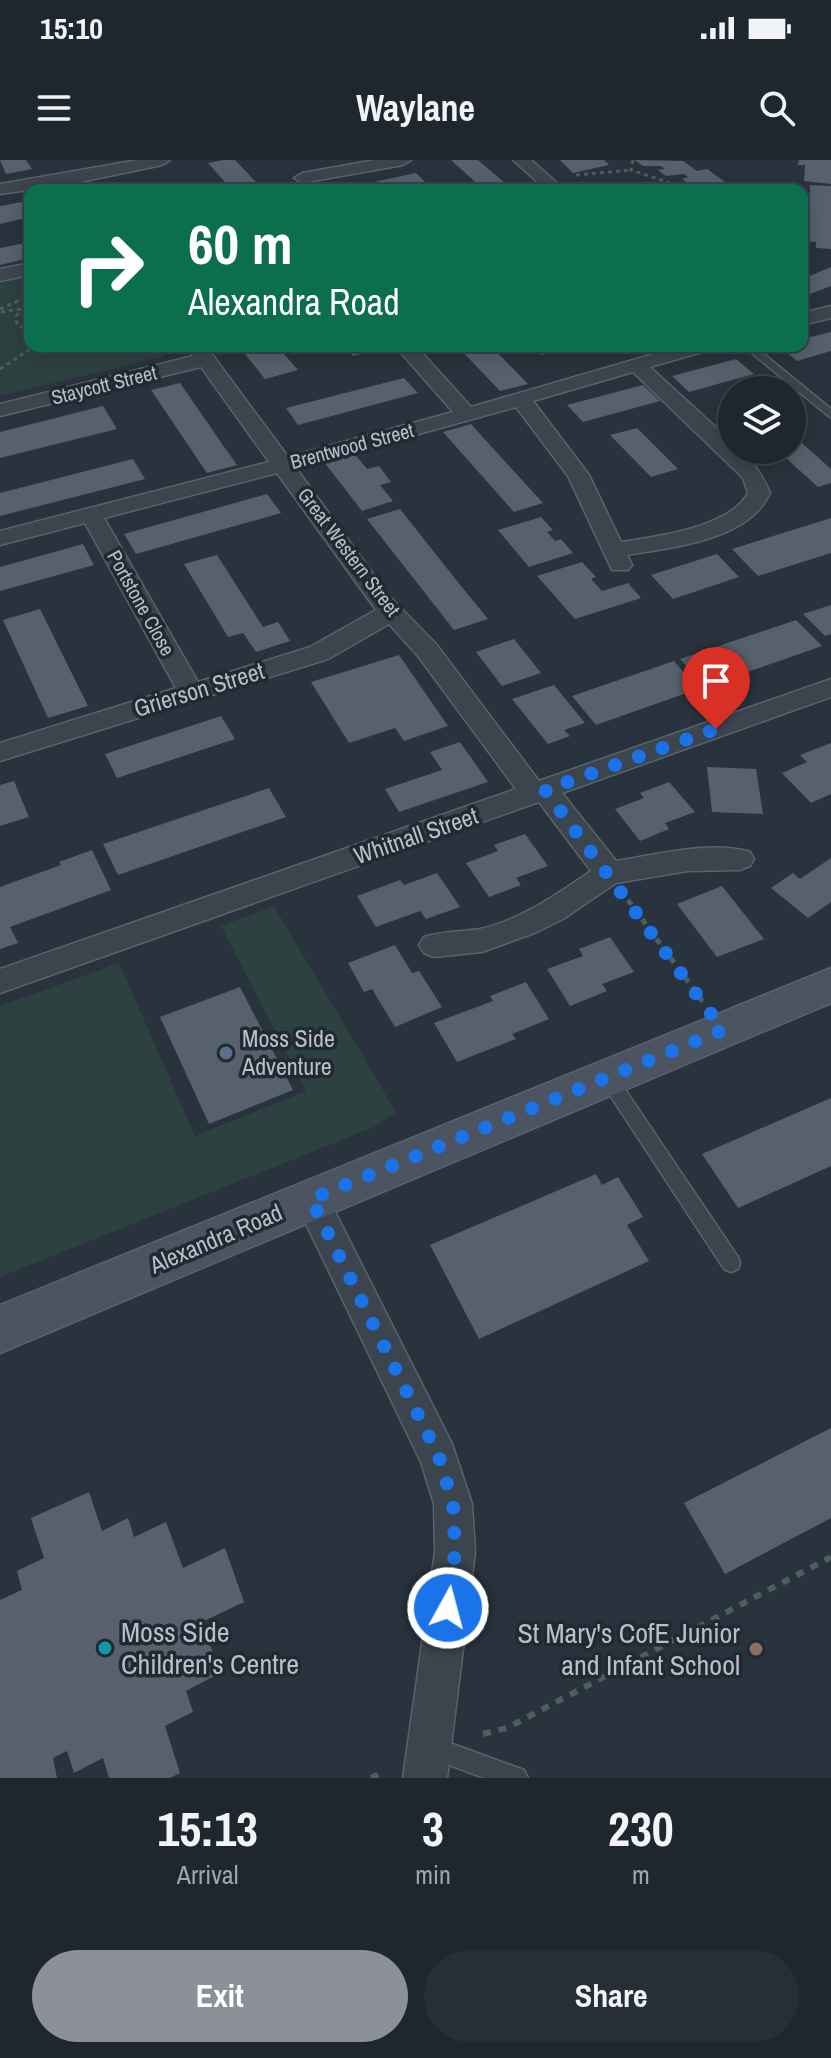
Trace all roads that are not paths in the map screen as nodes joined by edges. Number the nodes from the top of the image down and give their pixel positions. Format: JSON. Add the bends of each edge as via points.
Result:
{"nodes":[{"id":1,"x":58,"y":160,"type":"edge"},
{"id":2,"x":162,"y":160,"type":"edge"},
{"id":3,"x":403,"y":160,"type":"edge"},
{"id":4,"x":521,"y":160,"type":"edge"},
{"id":5,"x":302,"y":178,"type":"edge"},
{"id":6,"x":73,"y":182,"type":"edge"},
{"id":7,"x":52,"y":184,"type":"edge"},
{"id":8,"x":549,"y":184,"type":"edge"},
{"id":9,"x":24,"y":187,"type":"edge"},
{"id":10,"x":0,"y":189,"type":"edge"},
{"id":11,"x":24,"y":270,"type":"edge"},
{"id":12,"x":0,"y":275,"type":"edge"},
{"id":13,"x":831,"y":312,"type":"edge"},
{"id":14,"x":808,"y":318,"type":"edge"},
{"id":15,"x":410,"y":352,"type":"edge"},
{"id":16,"x":680,"y":352,"type":"edge"},
{"id":17,"x":755,"y":352,"type":"edge"},
{"id":18,"x":202,"y":353,"type":"edge"},
{"id":19,"x":635,"y":364,"type":"junction"},
{"id":20,"x":520,"y":398,"type":"junction"},
{"id":21,"x":0,"y":410,"type":"edge"},
{"id":22,"x":467,"y":415,"type":"junction"},
{"id":23,"x":831,"y":415,"type":"edge"},
{"id":24,"x":283,"y":465,"type":"junction"},
{"id":25,"x":91,"y":514,"type":"junction"},
{"id":26,"x":0,"y":538,"type":"edge"},
{"id":27,"x":391,"y":612,"type":"junction"},
{"id":28,"x":831,"y":688,"type":"edge"},
{"id":29,"x":191,"y":692,"type":"junction"},
{"id":30,"x":0,"y":752,"type":"edge"},
{"id":31,"x":540,"y":792,"type":"junction"},
{"id":32,"x":740,"y":859,"type":"dead end"},
{"id":33,"x":609,"y":873,"type":"junction"},
{"id":34,"x":434,"y":945,"type":"dead end"},
{"id":35,"x":0,"y":981,"type":"edge"},
{"id":36,"x":831,"y":985,"type":"edge"},
{"id":37,"x":608,"y":1078,"type":"junction"},
{"id":38,"x":311,"y":1199,"type":"junction"},
{"id":39,"x":731,"y":1263,"type":"dead end"},
{"id":40,"x":0,"y":1329,"type":"edge"},
{"id":41,"x":427,"y":1762,"type":"edge"},
{"id":42,"x":516,"y":1778,"type":"edge"}],
"edges":[{"from":1,"to":6,"type":"street"},
{"from":2,"to":6,"type":"street"},
{"from":3,"to":5,"type":"street"},
{"from":4,"to":8,"type":"street"},
{"from":6,"to":7,"type":"street"},
{"from":9,"to":10,"type":"street"},
{"from":11,"to":12,"type":"street"},
{"from":13,"to":14,"type":"street"},
{"from":15,"to":22,"type":"street"},
{"from":16,"to":19,"type":"street","name":"Brentwood Street"},
{"from":17,"to":23,"type":"lane"},
{"from":18,"to":21,"type":"street","name":"Staycott Street"},
{"from":18,"to":24,"type":"street","name":"Great Western Street"},
{"from":19,"to":20,"type":"street","name":"Brentwood Street"},
{"from":19,"to":20,"type":"street","via":[[753,477],[759,493],[741,516],[617,558],[578,475]]},
{"from":20,"to":22,"type":"street","name":"Brentwood Street"},
{"from":22,"to":24,"type":"street","name":"Brentwood Street"},
{"from":24,"to":25,"type":"street","name":"Brentwood Street"},
{"from":24,"to":27,"type":"street","name":"Great Western Street"},
{"from":25,"to":26,"type":"street","name":"Brentwood Street"},
{"from":25,"to":29,"type":"street","name":"Portstone Close"},
{"from":27,"to":29,"type":"street","name":"Grierson Street","via":[[319,653]]},
{"from":27,"to":31,"type":"street","name":"Great Western Street"},
{"from":28,"to":31,"type":"street","name":"Whitnall Street"},
{"from":29,"to":30,"type":"street","name":"Grierson Street"},
{"from":31,"to":33,"type":"street","name":"Great Western Street"},
{"from":31,"to":35,"type":"street","name":"Whitnall Street"},
{"from":32,"to":33,"type":"street","via":[[688,860]]},
{"from":33,"to":34,"type":"street","via":[[527,924],[482,940]]},
{"from":36,"to":37,"type":"street","name":"Alexandra Road"},
{"from":37,"to":38,"type":"street","name":"Alexandra Road"},
{"from":37,"to":39,"type":"lane"},
{"from":38,"to":40,"type":"street","name":"Alexandra Road"},
{"from":38,"to":41,"type":"street","via":[[439,1457],[453,1504],[455,1552]]},
{"from":41,"to":42,"type":"lane"}]}
